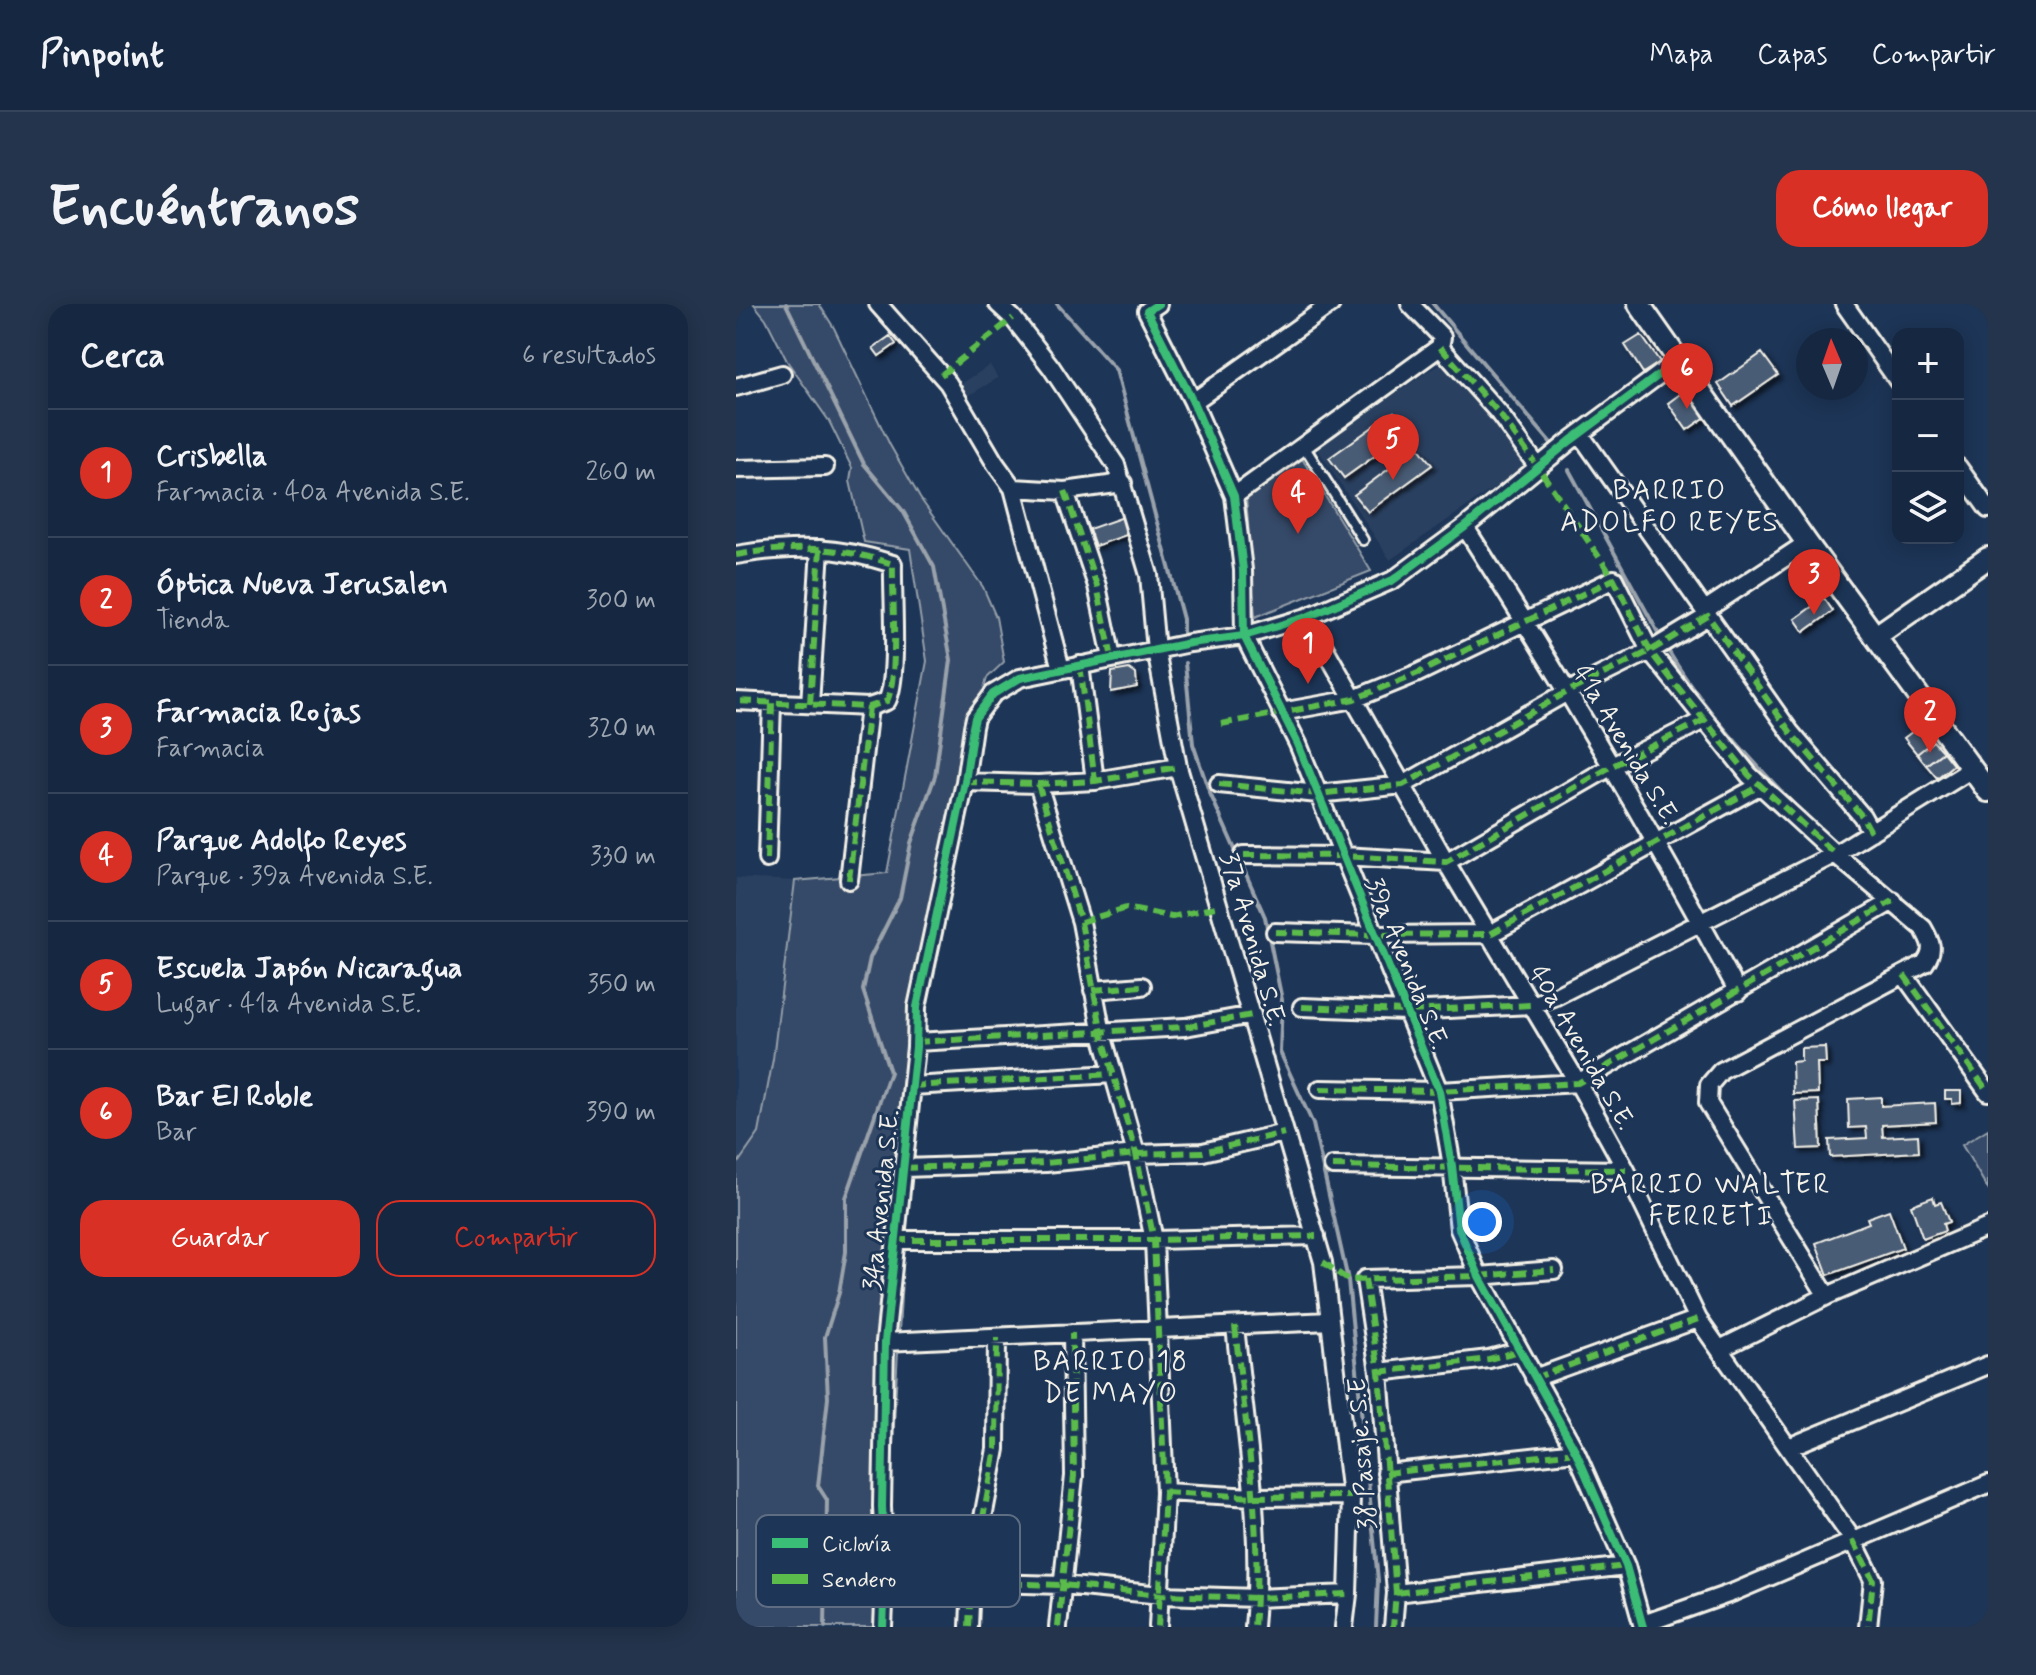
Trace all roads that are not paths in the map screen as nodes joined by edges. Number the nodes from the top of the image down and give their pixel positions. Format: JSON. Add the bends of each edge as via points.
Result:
{"nodes":[{"id":1,"x":878,"y":304,"type":"edge"},
{"id":2,"x":998,"y":304,"type":"edge"},
{"id":3,"x":1331,"y":304,"type":"edge"},
{"id":4,"x":1410,"y":304,"type":"edge"},
{"id":5,"x":1639,"y":304,"type":"edge"},
{"id":6,"x":1844,"y":304,"type":"edge"},
{"id":7,"x":1152,"y":308,"type":"edge"},
{"id":8,"x":1440,"y":347,"type":"junction"},
{"id":9,"x":1679,"y":360,"type":"junction"},
{"id":10,"x":1892,"y":372,"type":"edge"},
{"id":11,"x":782,"y":374,"type":"dead end"},
{"id":12,"x":736,"y":387,"type":"edge"},
{"id":13,"x":1193,"y":402,"type":"junction"},
{"id":14,"x":1580,"y":434,"type":"junction"},
{"id":15,"x":1304,"y":446,"type":"junction"},
{"id":16,"x":825,"y":467,"type":"dead end"},
{"id":17,"x":1538,"y":467,"type":"junction"},
{"id":18,"x":736,"y":469,"type":"edge"},
{"id":19,"x":1962,"y":472,"type":"edge"},
{"id":20,"x":1123,"y":483,"type":"junction"},
{"id":21,"x":1013,"y":488,"type":"junction"},
{"id":22,"x":1065,"y":491,"type":"junction"},
{"id":23,"x":1234,"y":496,"type":"junction"},
{"id":24,"x":1988,"y":509,"type":"edge"},
{"id":25,"x":1465,"y":527,"type":"junction"},
{"id":26,"x":1363,"y":540,"type":"dead end"},
{"id":27,"x":1807,"y":543,"type":"junction"},
{"id":28,"x":820,"y":549,"type":"junction"},
{"id":29,"x":736,"y":555,"type":"edge"},
{"id":30,"x":1988,"y":558,"type":"edge"},
{"id":31,"x":1707,"y":613,"type":"junction"},
{"id":32,"x":1307,"y":617,"type":"junction"},
{"id":33,"x":1524,"y":621,"type":"junction"},
{"id":34,"x":1244,"y":636,"type":"junction"},
{"id":35,"x":1876,"y":636,"type":"junction"},
{"id":36,"x":1156,"y":650,"type":"junction"},
{"id":37,"x":1650,"y":651,"type":"junction"},
{"id":38,"x":1112,"y":658,"type":"junction"},
{"id":39,"x":1080,"y":665,"type":"junction"},
{"id":40,"x":1061,"y":669,"type":"junction"},
{"id":41,"x":1569,"y":691,"type":"junction"},
{"id":42,"x":1354,"y":699,"type":"junction"},
{"id":43,"x":736,"y":701,"type":"edge"},
{"id":44,"x":772,"y":703,"type":"junction"},
{"id":45,"x":810,"y":704,"type":"junction"},
{"id":46,"x":869,"y":707,"type":"junction"},
{"id":47,"x":1281,"y":712,"type":"junction"},
{"id":48,"x":1704,"y":720,"type":"junction"},
{"id":49,"x":1612,"y":766,"type":"junction"},
{"id":50,"x":1178,"y":767,"type":"junction"},
{"id":51,"x":1972,"y":769,"type":"junction"},
{"id":52,"x":1095,"y":781,"type":"junction"},
{"id":53,"x":965,"y":782,"type":"junction"},
{"id":54,"x":1038,"y":784,"type":"junction"},
{"id":55,"x":1219,"y":784,"type":"dead end"},
{"id":56,"x":1403,"y":785,"type":"junction"},
{"id":57,"x":1761,"y":785,"type":"junction"},
{"id":58,"x":1988,"y":791,"type":"edge"},
{"id":59,"x":1318,"y":794,"type":"junction"},
{"id":60,"x":1871,"y":832,"type":"junction"},
{"id":61,"x":1657,"y":843,"type":"junction"},
{"id":62,"x":1835,"y":854,"type":"junction"},
{"id":63,"x":1244,"y":855,"type":"dead end"},
{"id":64,"x":1343,"y":856,"type":"junction"},
{"id":65,"x":767,"y":859,"type":"dead end"},
{"id":66,"x":1446,"y":862,"type":"junction"},
{"id":67,"x":849,"y":880,"type":"dead end"},
{"id":68,"x":1893,"y":901,"type":"junction"},
{"id":69,"x":1701,"y":923,"type":"junction"},
{"id":70,"x":1275,"y":932,"type":"dead end"},
{"id":71,"x":1490,"y":934,"type":"junction"},
{"id":72,"x":1374,"y":935,"type":"junction"},
{"id":73,"x":1904,"y":975,"type":"junction"},
{"id":74,"x":1142,"y":986,"type":"dead end"},
{"id":75,"x":1093,"y":990,"type":"junction"},
{"id":76,"x":1738,"y":992,"type":"junction"},
{"id":77,"x":1532,"y":1005,"type":"junction"},
{"id":78,"x":1302,"y":1007,"type":"dead end"},
{"id":79,"x":1406,"y":1011,"type":"junction"},
{"id":80,"x":1252,"y":1015,"type":"junction"},
{"id":81,"x":1102,"y":1034,"type":"junction"},
{"id":82,"x":916,"y":1042,"type":"junction"},
{"id":83,"x":1113,"y":1074,"type":"junction"},
{"id":84,"x":1578,"y":1083,"type":"junction"},
{"id":85,"x":912,"y":1086,"type":"junction"},
{"id":86,"x":1320,"y":1089,"type":"dead end"},
{"id":87,"x":1439,"y":1091,"type":"junction"},
{"id":88,"x":1988,"y":1092,"type":"edge"},
{"id":89,"x":1284,"y":1133,"type":"junction"},
{"id":90,"x":1136,"y":1154,"type":"junction"},
{"id":91,"x":1333,"y":1166,"type":"dead end"},
{"id":92,"x":1452,"y":1166,"type":"junction"},
{"id":93,"x":904,"y":1168,"type":"junction"},
{"id":94,"x":1626,"y":1170,"type":"junction"},
{"id":95,"x":1988,"y":1227,"type":"edge"},
{"id":96,"x":1316,"y":1236,"type":"junction"},
{"id":97,"x":895,"y":1240,"type":"junction"},
{"id":98,"x":1154,"y":1240,"type":"junction"},
{"id":99,"x":1554,"y":1270,"type":"dead end"},
{"id":100,"x":1479,"y":1276,"type":"junction"},
{"id":101,"x":1827,"y":1296,"type":"junction"},
{"id":102,"x":1698,"y":1319,"type":"junction"},
{"id":103,"x":1329,"y":1321,"type":"junction"},
{"id":104,"x":1235,"y":1326,"type":"junction"},
{"id":105,"x":1158,"y":1328,"type":"junction"},
{"id":106,"x":1072,"y":1333,"type":"junction"},
{"id":107,"x":997,"y":1338,"type":"junction"},
{"id":108,"x":885,"y":1342,"type":"junction"},
{"id":109,"x":1720,"y":1349,"type":"junction"},
{"id":110,"x":1519,"y":1351,"type":"junction"},
{"id":111,"x":1988,"y":1365,"type":"edge"},
{"id":112,"x":1379,"y":1372,"type":"junction"},
{"id":113,"x":1534,"y":1378,"type":"junction"},
{"id":114,"x":1789,"y":1447,"type":"junction"},
{"id":115,"x":1576,"y":1452,"type":"junction"},
{"id":116,"x":1386,"y":1473,"type":"junction"},
{"id":117,"x":1988,"y":1484,"type":"edge"},
{"id":118,"x":1165,"y":1492,"type":"junction"},
{"id":119,"x":1351,"y":1496,"type":"junction"},
{"id":120,"x":1253,"y":1497,"type":"junction"},
{"id":121,"x":882,"y":1515,"type":"edge"},
{"id":122,"x":984,"y":1515,"type":"edge"},
{"id":123,"x":1853,"y":1540,"type":"junction"},
{"id":124,"x":1626,"y":1566,"type":"junction"},
{"id":125,"x":1020,"y":1583,"type":"edge"},
{"id":126,"x":1062,"y":1585,"type":"junction"},
{"id":127,"x":1396,"y":1593,"type":"junction"},
{"id":128,"x":1348,"y":1594,"type":"junction"},
{"id":129,"x":1161,"y":1595,"type":"junction"},
{"id":130,"x":1257,"y":1598,"type":"junction"},
{"id":131,"x":884,"y":1607,"type":"edge"},
{"id":132,"x":970,"y":1607,"type":"edge"},
{"id":133,"x":1643,"y":1625,"type":"edge"},
{"id":134,"x":883,"y":1627,"type":"edge"},
{"id":135,"x":969,"y":1627,"type":"edge"},
{"id":136,"x":1058,"y":1627,"type":"edge"},
{"id":137,"x":1158,"y":1627,"type":"edge"},
{"id":138,"x":1254,"y":1627,"type":"edge"},
{"id":139,"x":1344,"y":1627,"type":"edge"},
{"id":140,"x":1393,"y":1627,"type":"edge"},
{"id":141,"x":1868,"y":1627,"type":"edge"}],
"edges":[{"from":1,"to":21,"type":"street","via":[[948,383]]},
{"from":2,"to":20,"type":"street","name":"37a Avenida S.E.","via":[[1051,367]]},
{"from":3,"to":13,"type":"street"},
{"from":4,"to":8,"type":"street","via":[[1442,337]]},
{"from":5,"to":9,"type":"street"},
{"from":6,"to":10,"type":"street"},
{"from":7,"to":13,"type":"street","name":"39a Avenida S.E."},
{"from":8,"to":15,"type":"street"},
{"from":8,"to":17,"type":"street"},
{"from":9,"to":14,"type":"street","name":"34a Avenida S.E."},
{"from":9,"to":27,"type":"street"},
{"from":11,"to":12,"type":"street"},
{"from":13,"to":23,"type":"street","name":"39a Avenida S.E."},
{"from":14,"to":17,"type":"street","name":"34a Avenida S.E."},
{"from":14,"to":31,"type":"street"},
{"from":15,"to":23,"type":"street"},
{"from":15,"to":26,"type":"lane"},
{"from":16,"to":18,"type":"street"},
{"from":17,"to":25,"type":"street","name":"34a Avenida S.E."},
{"from":19,"to":24,"type":"street"},
{"from":20,"to":22,"type":"street"},
{"from":20,"to":36,"type":"street","name":"37a Avenida S.E.","via":[[1149,575]]},
{"from":21,"to":22,"type":"street"},
{"from":21,"to":40,"type":"street"},
{"from":22,"to":38,"type":"street","via":[[1097,586]]},
{"from":23,"to":34,"type":"street","name":"39a Avenida S.E."},
{"from":25,"to":32,"type":"street","name":"34a Avenida S.E.","via":[[1393,580]]},
{"from":25,"to":33,"type":"street","name":"41a Avenida S.E."},
{"from":27,"to":31,"type":"street"},
{"from":27,"to":35,"type":"street"},
{"from":28,"to":29,"type":"street","via":[[776,548]]},
{"from":28,"to":45,"type":"street"},
{"from":28,"to":46,"type":"street","via":[[893,564],[892,691],[887,701]]},
{"from":30,"to":35,"type":"street"},
{"from":31,"to":37,"type":"street"},
{"from":31,"to":60,"type":"street","via":[[1791,733]]},
{"from":32,"to":34,"type":"street","name":"34a Avenida S.E."},
{"from":32,"to":42,"type":"street","name":"40a Avenida S.E."},
{"from":33,"to":37,"type":"street","via":[[1614,579]]},
{"from":33,"to":41,"type":"street","name":"41a Avenida S.E."},
{"from":33,"to":42,"type":"street"},
{"from":34,"to":36,"type":"street","name":"34a Avenida S.E."},
{"from":34,"to":47,"type":"street","name":"39a Avenida S.E."},
{"from":35,"to":51,"type":"street"},
{"from":36,"to":38,"type":"street","name":"34a Avenida S.E."},
{"from":36,"to":50,"type":"street","name":"37a Avenida S.E."},
{"from":37,"to":41,"type":"street"},
{"from":37,"to":48,"type":"street"},
{"from":38,"to":39,"type":"street","name":"34a Avenida S.E."},
{"from":39,"to":40,"type":"street","name":"34a Avenida S.E."},
{"from":39,"to":52,"type":"street"},
{"from":40,"to":53,"type":"street","name":"34a Avenida S.E.","via":[[1020,678],[993,694],[975,718]]},
{"from":41,"to":49,"type":"street","name":"41a Avenida S.E."},
{"from":41,"to":56,"type":"street"},
{"from":42,"to":47,"type":"street"},
{"from":42,"to":56,"type":"street","name":"40a Avenida S.E."},
{"from":43,"to":44,"type":"street"},
{"from":44,"to":45,"type":"street"},
{"from":44,"to":65,"type":"street"},
{"from":45,"to":46,"type":"street"},
{"from":46,"to":67,"type":"street"},
{"from":47,"to":59,"type":"street","name":"39a Avenida S.E."},
{"from":48,"to":49,"type":"street"},
{"from":48,"to":57,"type":"street"},
{"from":49,"to":61,"type":"street","name":"41a Avenida S.E."},
{"from":49,"to":66,"type":"street"},
{"from":50,"to":52,"type":"street"},
{"from":50,"to":80,"type":"street","name":"37a Avenida S.E."},
{"from":51,"to":58,"type":"street"},
{"from":51,"to":60,"type":"street"},
{"from":52,"to":54,"type":"street"},
{"from":53,"to":54,"type":"street"},
{"from":53,"to":82,"type":"street","name":"34a Avenida S.E.","via":[[917,1007]]},
{"from":54,"to":75,"type":"street","via":[[1081,922]]},
{"from":55,"to":59,"type":"street"},
{"from":56,"to":59,"type":"street"},
{"from":56,"to":66,"type":"street","name":"40a Avenida S.E."},
{"from":57,"to":61,"type":"street"},
{"from":57,"to":62,"type":"street"},
{"from":59,"to":64,"type":"street","name":"39a Avenida S.E."},
{"from":60,"to":62,"type":"street"},
{"from":61,"to":69,"type":"street","name":"41a Avenida S.E."},
{"from":61,"to":71,"type":"street"},
{"from":62,"to":68,"type":"street"},
{"from":62,"to":69,"type":"street"},
{"from":63,"to":64,"type":"street"},
{"from":64,"to":66,"type":"street"},
{"from":64,"to":72,"type":"street","name":"39a Avenida S.E."},
{"from":66,"to":71,"type":"street","name":"40a Avenida S.E."},
{"from":68,"to":73,"type":"street","via":[[1931,941],[1932,953],[1925,963]]},
{"from":68,"to":76,"type":"street"},
{"from":69,"to":76,"type":"street","name":"41a Avenida S.E."},
{"from":69,"to":77,"type":"street"},
{"from":70,"to":72,"type":"street"},
{"from":71,"to":72,"type":"street"},
{"from":71,"to":77,"type":"street","name":"40a Avenida S.E."},
{"from":72,"to":79,"type":"street","name":"39a Avenida S.E."},
{"from":73,"to":88,"type":"street"},
{"from":73,"to":101,"type":"street","via":[[1721,1071],[1709,1085],[1708,1103]]},
{"from":74,"to":75,"type":"street"},
{"from":75,"to":81,"type":"street"},
{"from":76,"to":84,"type":"street"},
{"from":77,"to":79,"type":"street"},
{"from":77,"to":84,"type":"street","name":"40a Avenida S.E."},
{"from":78,"to":79,"type":"street"},
{"from":79,"to":87,"type":"street","name":"39a Avenida S.E."},
{"from":80,"to":81,"type":"street"},
{"from":80,"to":89,"type":"street","name":"37a Avenida S.E."},
{"from":81,"to":82,"type":"street"},
{"from":81,"to":83,"type":"street"},
{"from":82,"to":85,"type":"street","name":"34a Avenida S.E."},
{"from":83,"to":85,"type":"street"},
{"from":83,"to":90,"type":"street"},
{"from":84,"to":87,"type":"street"},
{"from":84,"to":94,"type":"street","name":"40a Avenida S.E."},
{"from":85,"to":93,"type":"street","name":"34a Avenida S.E."},
{"from":86,"to":87,"type":"street"},
{"from":87,"to":92,"type":"street","name":"39a Avenida S.E."},
{"from":89,"to":90,"type":"street","via":[[1203,1152]]},
{"from":89,"to":96,"type":"street","name":"37a Avenida S.E."},
{"from":90,"to":93,"type":"street"},
{"from":90,"to":98,"type":"street"},
{"from":91,"to":92,"type":"street"},
{"from":92,"to":94,"type":"street"},
{"from":92,"to":100,"type":"street","name":"39a Avenida S.E.","via":[[1459,1229]]},
{"from":93,"to":97,"type":"street","name":"34a Avenida S.E."},
{"from":94,"to":102,"type":"street","name":"40a Avenida S.E."},
{"from":95,"to":101,"type":"street"},
{"from":96,"to":98,"type":"street"},
{"from":96,"to":103,"type":"street","name":"37a Avenida S.E."},
{"from":97,"to":98,"type":"street"},
{"from":97,"to":108,"type":"street","name":"34a Avenida S.E."},
{"from":98,"to":105,"type":"street"},
{"from":99,"to":100,"type":"street"},
{"from":100,"to":110,"type":"street","name":"39a Avenida S.E."},
{"from":100,"to":112,"type":"street","name":"38 Pasaje. S.E","via":[[1365,1279]]},
{"from":101,"to":109,"type":"street"},
{"from":102,"to":109,"type":"street","name":"40a Avenida S.E."},
{"from":102,"to":113,"type":"street"},
{"from":103,"to":104,"type":"street"},
{"from":103,"to":119,"type":"street","name":"37a Avenida S.E."},
{"from":104,"to":105,"type":"street"},
{"from":104,"to":120,"type":"street"},
{"from":105,"to":106,"type":"street"},
{"from":105,"to":118,"type":"street"},
{"from":106,"to":107,"type":"street"},
{"from":106,"to":126,"type":"street","via":[[1074,1476]]},
{"from":107,"to":108,"type":"street"},
{"from":107,"to":122,"type":"street","via":[[996,1449]]},
{"from":108,"to":121,"type":"street","name":"34a Avenida S.E."},
{"from":109,"to":114,"type":"street","name":"40a Avenida S.E."},
{"from":110,"to":112,"type":"street"},
{"from":110,"to":113,"type":"street","name":"39a Avenida S.E."},
{"from":111,"to":114,"type":"street"},
{"from":112,"to":116,"type":"street","name":"38 Pasaje. S.E"},
{"from":113,"to":115,"type":"street","name":"39a Avenida S.E."},
{"from":114,"to":123,"type":"street","name":"40a Avenida S.E."},
{"from":115,"to":116,"type":"street"},
{"from":115,"to":124,"type":"street","name":"39a Avenida S.E."},
{"from":116,"to":127,"type":"street","name":"38 Pasaje. S.E"},
{"from":117,"to":123,"type":"street"},
{"from":118,"to":120,"type":"street"},
{"from":118,"to":129,"type":"street"},
{"from":119,"to":120,"type":"street"},
{"from":119,"to":128,"type":"street","name":"37a Avenida S.E."},
{"from":120,"to":130,"type":"street"},
{"from":123,"to":133,"type":"street"},
{"from":123,"to":141,"type":"street","name":"40a Avenida S.E.","via":[[1873,1580]]},
{"from":124,"to":127,"type":"street"},
{"from":124,"to":133,"type":"street","name":"39a Avenida S.E."},
{"from":125,"to":126,"type":"street"},
{"from":126,"to":129,"type":"street"},
{"from":126,"to":136,"type":"street"},
{"from":127,"to":140,"type":"street","name":"38 Pasaje. S.E"},
{"from":128,"to":130,"type":"street"},
{"from":128,"to":139,"type":"street","name":"37a Avenida S.E."},
{"from":129,"to":130,"type":"street"},
{"from":129,"to":137,"type":"street"},
{"from":130,"to":138,"type":"street"},
{"from":131,"to":134,"type":"street","name":"34a Avenida S.E."},
{"from":132,"to":135,"type":"street"}]}
